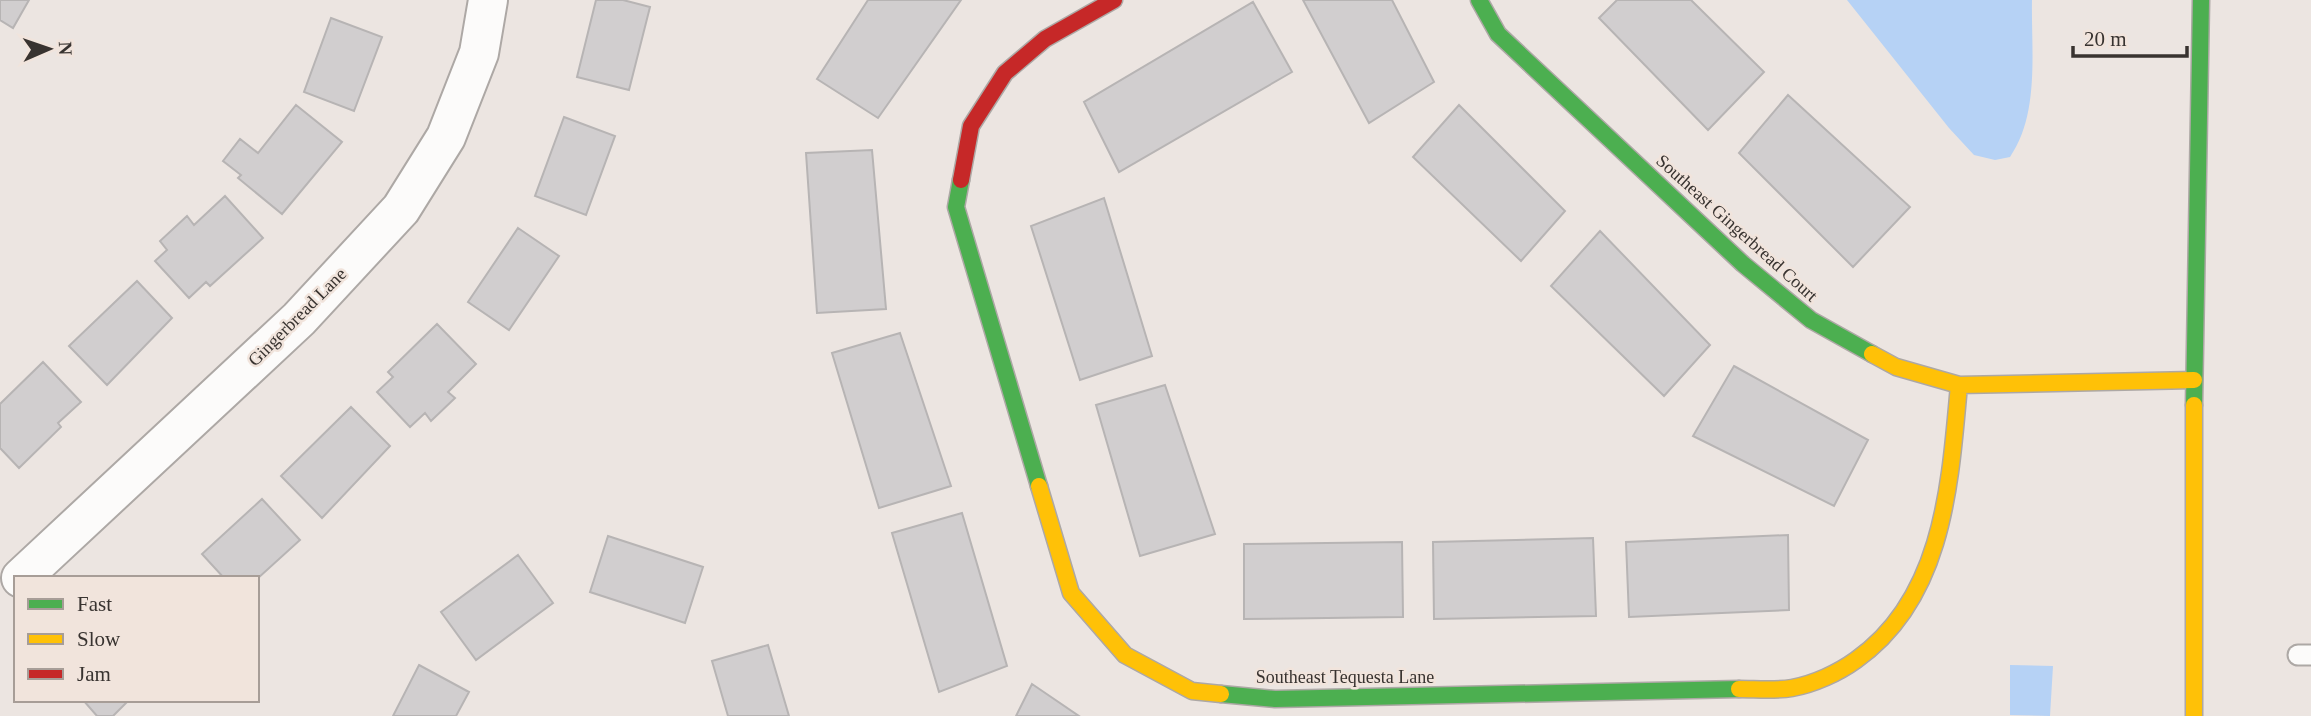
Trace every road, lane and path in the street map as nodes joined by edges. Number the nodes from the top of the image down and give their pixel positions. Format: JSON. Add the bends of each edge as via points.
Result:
{"nodes":[{"id":1,"x":488,"y":0,"type":"edge"},
{"id":2,"x":1114,"y":0,"type":"edge"},
{"id":3,"x":1479,"y":0,"type":"edge"},
{"id":4,"x":2201,"y":0,"type":"edge"},
{"id":5,"x":2194,"y":380,"type":"junction"},
{"id":6,"x":1959,"y":386,"type":"junction"},
{"id":7,"x":23,"y":576,"type":"edge"},
{"id":8,"x":14,"y":585,"type":"edge"},
{"id":9,"x":0,"y":597,"type":"edge"},
{"id":10,"x":2194,"y":716,"type":"edge"}],
"edges":[{"from":1,"to":7,"type":"street","name":"Gingerbread Lane","via":[[479,53],[446,137],[401,209],[299,318]]},
{"from":2,"to":6,"type":"street","name":"Southeast Tequesta Lane","via":[[1045,39],[1005,73],[971,126],[956,207],[1071,593],[1125,656],[1192,691],[1275,699],[1794,688],[1843,669],[1884,639],[1926,577],[1948,498]]},
{"from":3,"to":6,"type":"street","name":"Southeast Gingerbread Court","via":[[1498,34],[1743,264],[1811,320],[1896,367]]},
{"from":4,"to":5,"type":"street"},
{"from":5,"to":6,"type":"street","name":"Southeast Gingerbread Court"},
{"from":5,"to":10,"type":"street"},
{"from":8,"to":9,"type":"street"}]}
